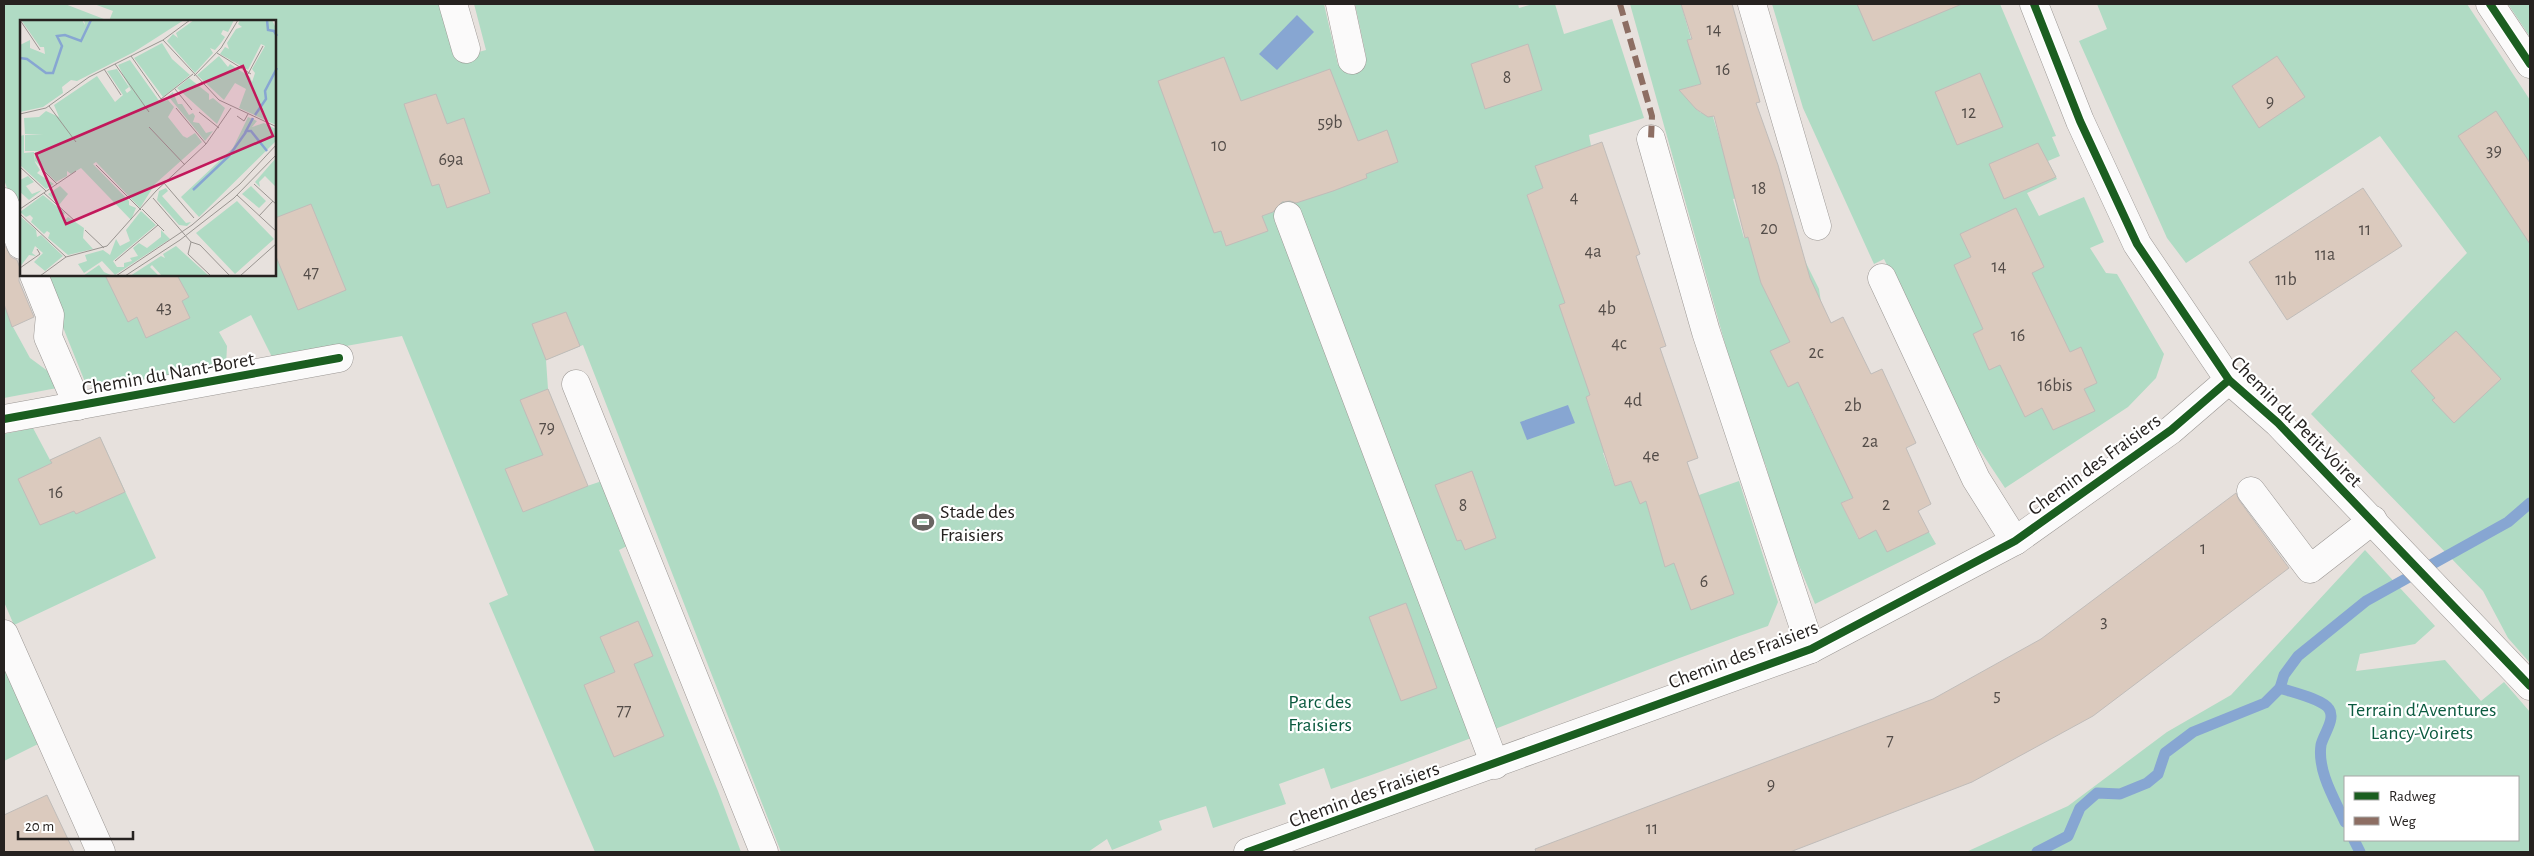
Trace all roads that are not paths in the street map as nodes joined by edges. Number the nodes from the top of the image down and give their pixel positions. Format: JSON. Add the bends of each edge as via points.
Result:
{"nodes":[{"id":1,"x":453,"y":4,"type":"edge"},
{"id":2,"x":1340,"y":4,"type":"edge"},
{"id":3,"x":1752,"y":4,"type":"edge"},
{"id":4,"x":2034,"y":4,"type":"edge"},
{"id":5,"x":2490,"y":4,"type":"edge"},
{"id":6,"x":466,"y":49,"type":"dead end"},
{"id":7,"x":1352,"y":60,"type":"dead end"},
{"id":8,"x":2530,"y":64,"type":"edge"},
{"id":9,"x":1651,"y":139,"type":"dead end"},
{"id":10,"x":4,"y":202,"type":"edge"},
{"id":11,"x":1288,"y":216,"type":"dead end"},
{"id":12,"x":1817,"y":226,"type":"dead end"},
{"id":13,"x":20,"y":242,"type":"edge"},
{"id":14,"x":34,"y":276,"type":"edge"},
{"id":15,"x":1882,"y":278,"type":"dead end"},
{"id":16,"x":339,"y":358,"type":"dead end"},
{"id":17,"x":2229,"y":380,"type":"junction"},
{"id":18,"x":576,"y":384,"type":"dead end"},
{"id":19,"x":78,"y":406,"type":"junction"},
{"id":20,"x":4,"y":420,"type":"edge"},
{"id":21,"x":2251,"y":491,"type":"dead end"},
{"id":22,"x":2380,"y":527,"type":"junction"},
{"id":23,"x":2015,"y":541,"type":"junction"},
{"id":24,"x":4,"y":634,"type":"edge"},
{"id":25,"x":1810,"y":649,"type":"junction"},
{"id":26,"x":2530,"y":686,"type":"edge"},
{"id":27,"x":1495,"y":765,"type":"junction"},
{"id":28,"x":101,"y":852,"type":"edge"},
{"id":29,"x":764,"y":852,"type":"edge"},
{"id":30,"x":1248,"y":852,"type":"edge"}],
"edges":[{"from":1,"to":6,"type":"street"},
{"from":2,"to":7,"type":"street"},
{"from":3,"to":12,"type":"street"},
{"from":4,"to":17,"type":"street","name":"Chemin du Petit-Voiret","via":[[2080,121],[2138,244]]},
{"from":5,"to":8,"type":"street"},
{"from":9,"to":25,"type":"street","via":[[1706,332]]},
{"from":10,"to":13,"type":"street"},
{"from":11,"to":27,"type":"street"},
{"from":14,"to":19,"type":"street","via":[[50,315],[48,337]]},
{"from":15,"to":23,"type":"street","via":[[1976,479]]},
{"from":16,"to":19,"type":"street","name":"Chemin du Nant-Boret"},
{"from":17,"to":22,"type":"street","name":"Chemin du Petit-Voiret","via":[[2278,423]]},
{"from":17,"to":23,"type":"street","name":"Chemin des Fraisiers","via":[[2171,430]]},
{"from":18,"to":29,"type":"street"},
{"from":19,"to":20,"type":"street","name":"Chemin du Nant-Boret"},
{"from":21,"to":22,"type":"street","via":[[2310,569]]},
{"from":22,"to":26,"type":"street","name":"Chemin du Petit-Voiret"},
{"from":23,"to":25,"type":"street","name":"Chemin des Fraisiers"},
{"from":24,"to":28,"type":"street"},
{"from":25,"to":27,"type":"street","name":"Chemin des Fraisiers","via":[[1618,717]]},
{"from":27,"to":30,"type":"street","name":"Chemin des Fraisiers"}]}
